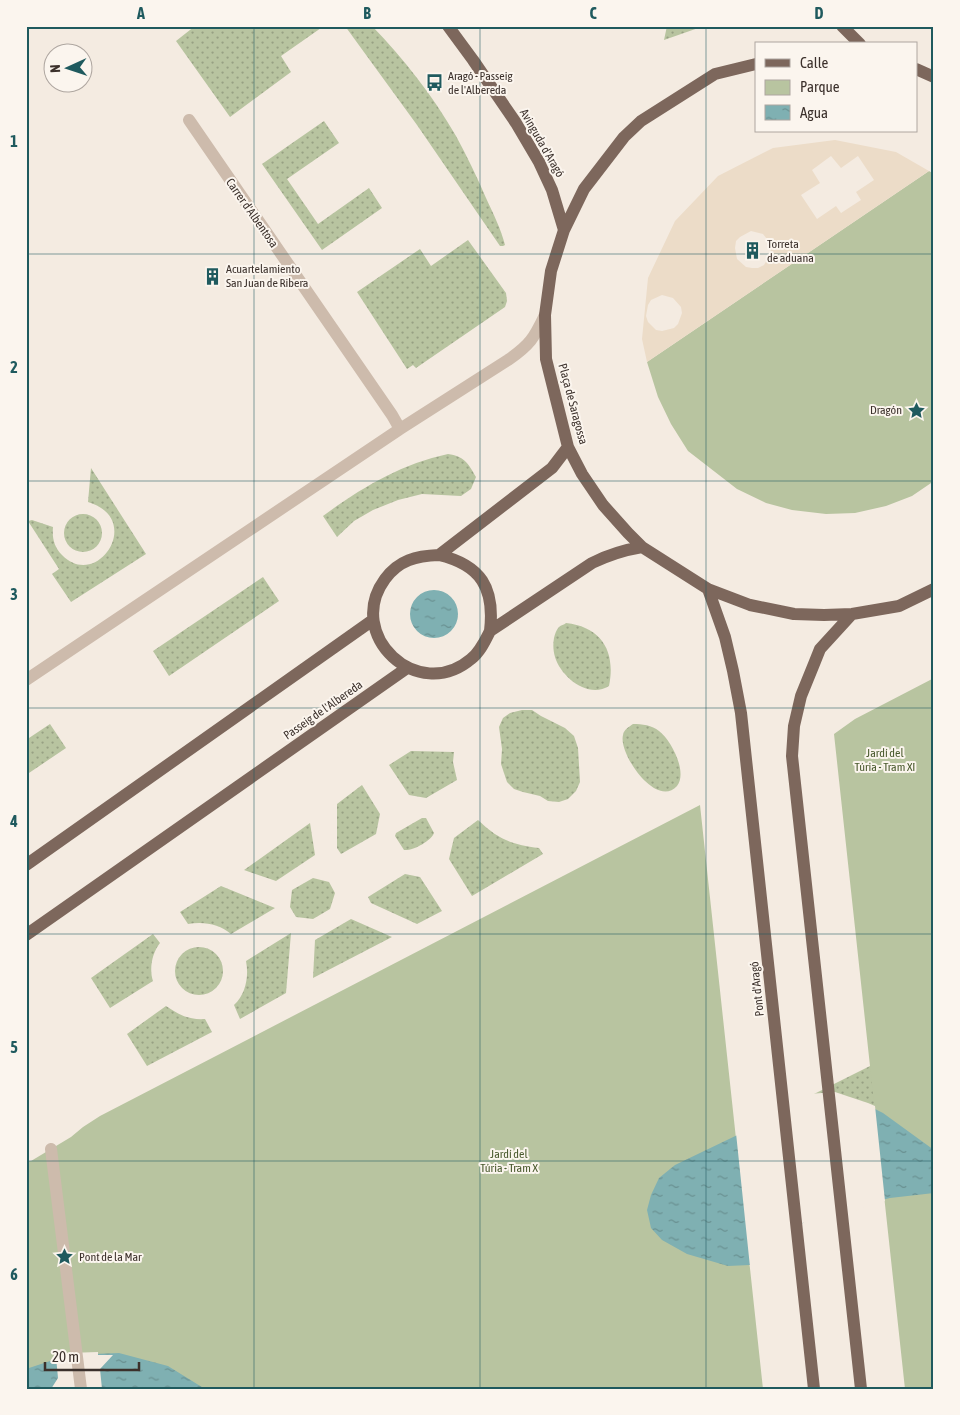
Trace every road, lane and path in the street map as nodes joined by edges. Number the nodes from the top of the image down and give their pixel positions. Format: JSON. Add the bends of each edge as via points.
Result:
{"nodes":[{"id":1,"x":448,"y":26,"type":"edge"},
{"id":2,"x":842,"y":26,"type":"edge"},
{"id":3,"x":858,"y":42,"type":"edge"},
{"id":4,"x":755,"y":64,"type":"edge"},
{"id":5,"x":918,"y":71,"type":"edge"},
{"id":6,"x":934,"y":76,"type":"edge"},
{"id":7,"x":189,"y":120,"type":"dead end"},
{"id":8,"x":564,"y":230,"type":"junction"},
{"id":9,"x":546,"y":315,"type":"junction"},
{"id":10,"x":400,"y":429,"type":"junction"},
{"id":11,"x":568,"y":447,"type":"junction"},
{"id":12,"x":642,"y":547,"type":"junction"},
{"id":13,"x":438,"y":555,"type":"junction"},
{"id":14,"x":708,"y":589,"type":"junction"},
{"id":15,"x":934,"y":589,"type":"edge"},
{"id":16,"x":852,"y":614,"type":"junction"},
{"id":17,"x":373,"y":620,"type":"junction"},
{"id":18,"x":490,"y":631,"type":"junction"},
{"id":19,"x":407,"y":668,"type":"junction"},
{"id":20,"x":26,"y":680,"type":"edge"},
{"id":21,"x":26,"y":865,"type":"edge"},
{"id":22,"x":26,"y":935,"type":"edge"},
{"id":23,"x":51,"y":1149,"type":"dead end"},
{"id":24,"x":81,"y":1389,"type":"edge"},
{"id":25,"x":814,"y":1389,"type":"edge"},
{"id":26,"x":860,"y":1389,"type":"edge"}],
"edges":[{"from":1,"to":8,"type":"main road","name":"Avinguda d'Aragó","via":[[516,123],[552,190]]},
{"from":2,"to":3,"type":"main road"},
{"from":4,"to":8,"type":"main road","name":"Plaça de Saragossa","via":[[715,74],[641,121],[624,137],[584,189]]},
{"from":5,"to":6,"type":"main road"},
{"from":7,"to":10,"type":"street","name":"Carrer d'Albentosa"},
{"from":8,"to":9,"type":"main road","name":"Plaça de Saragossa","via":[[552,271]]},
{"from":9,"to":10,"type":"street","via":[[535,337],[522,350]]},
{"from":9,"to":11,"type":"main road","name":"Plaça de Saragossa","via":[[546,359]]},
{"from":10,"to":20,"type":"street"},
{"from":11,"to":12,"type":"main road","name":"Plaça de Saragossa","via":[[603,505]]},
{"from":11,"to":13,"type":"main road","via":[[552,468]]},
{"from":12,"to":14,"type":"main road","name":"Plaça de Saragossa"},
{"from":12,"to":18,"type":"main road","via":[[607,555],[592,563]]},
{"from":13,"to":17,"type":"main road","via":[[421,556],[391,572],[380,586]]},
{"from":13,"to":18,"type":"main road","via":[[455,559],[482,580],[490,596]]},
{"from":14,"to":16,"type":"main road","name":"Plaça de Saragossa","via":[[750,605],[794,614]]},
{"from":14,"to":25,"type":"main road","name":"Pont d'Aragó","via":[[725,637],[741,713]]},
{"from":15,"to":16,"type":"main road","name":"Plaça de Saragossa","via":[[899,606]]},
{"from":16,"to":26,"type":"main road","via":[[820,649],[800,703],[792,756]]},
{"from":17,"to":19,"type":"main road","via":[[384,648]]},
{"from":17,"to":21,"type":"main road"},
{"from":18,"to":19,"type":"main road","via":[[472,659],[457,668],[441,673],[424,673]]},
{"from":19,"to":22,"type":"main road","name":"Passeig de l'Albereda"},
{"from":23,"to":24,"type":"street"}]}
